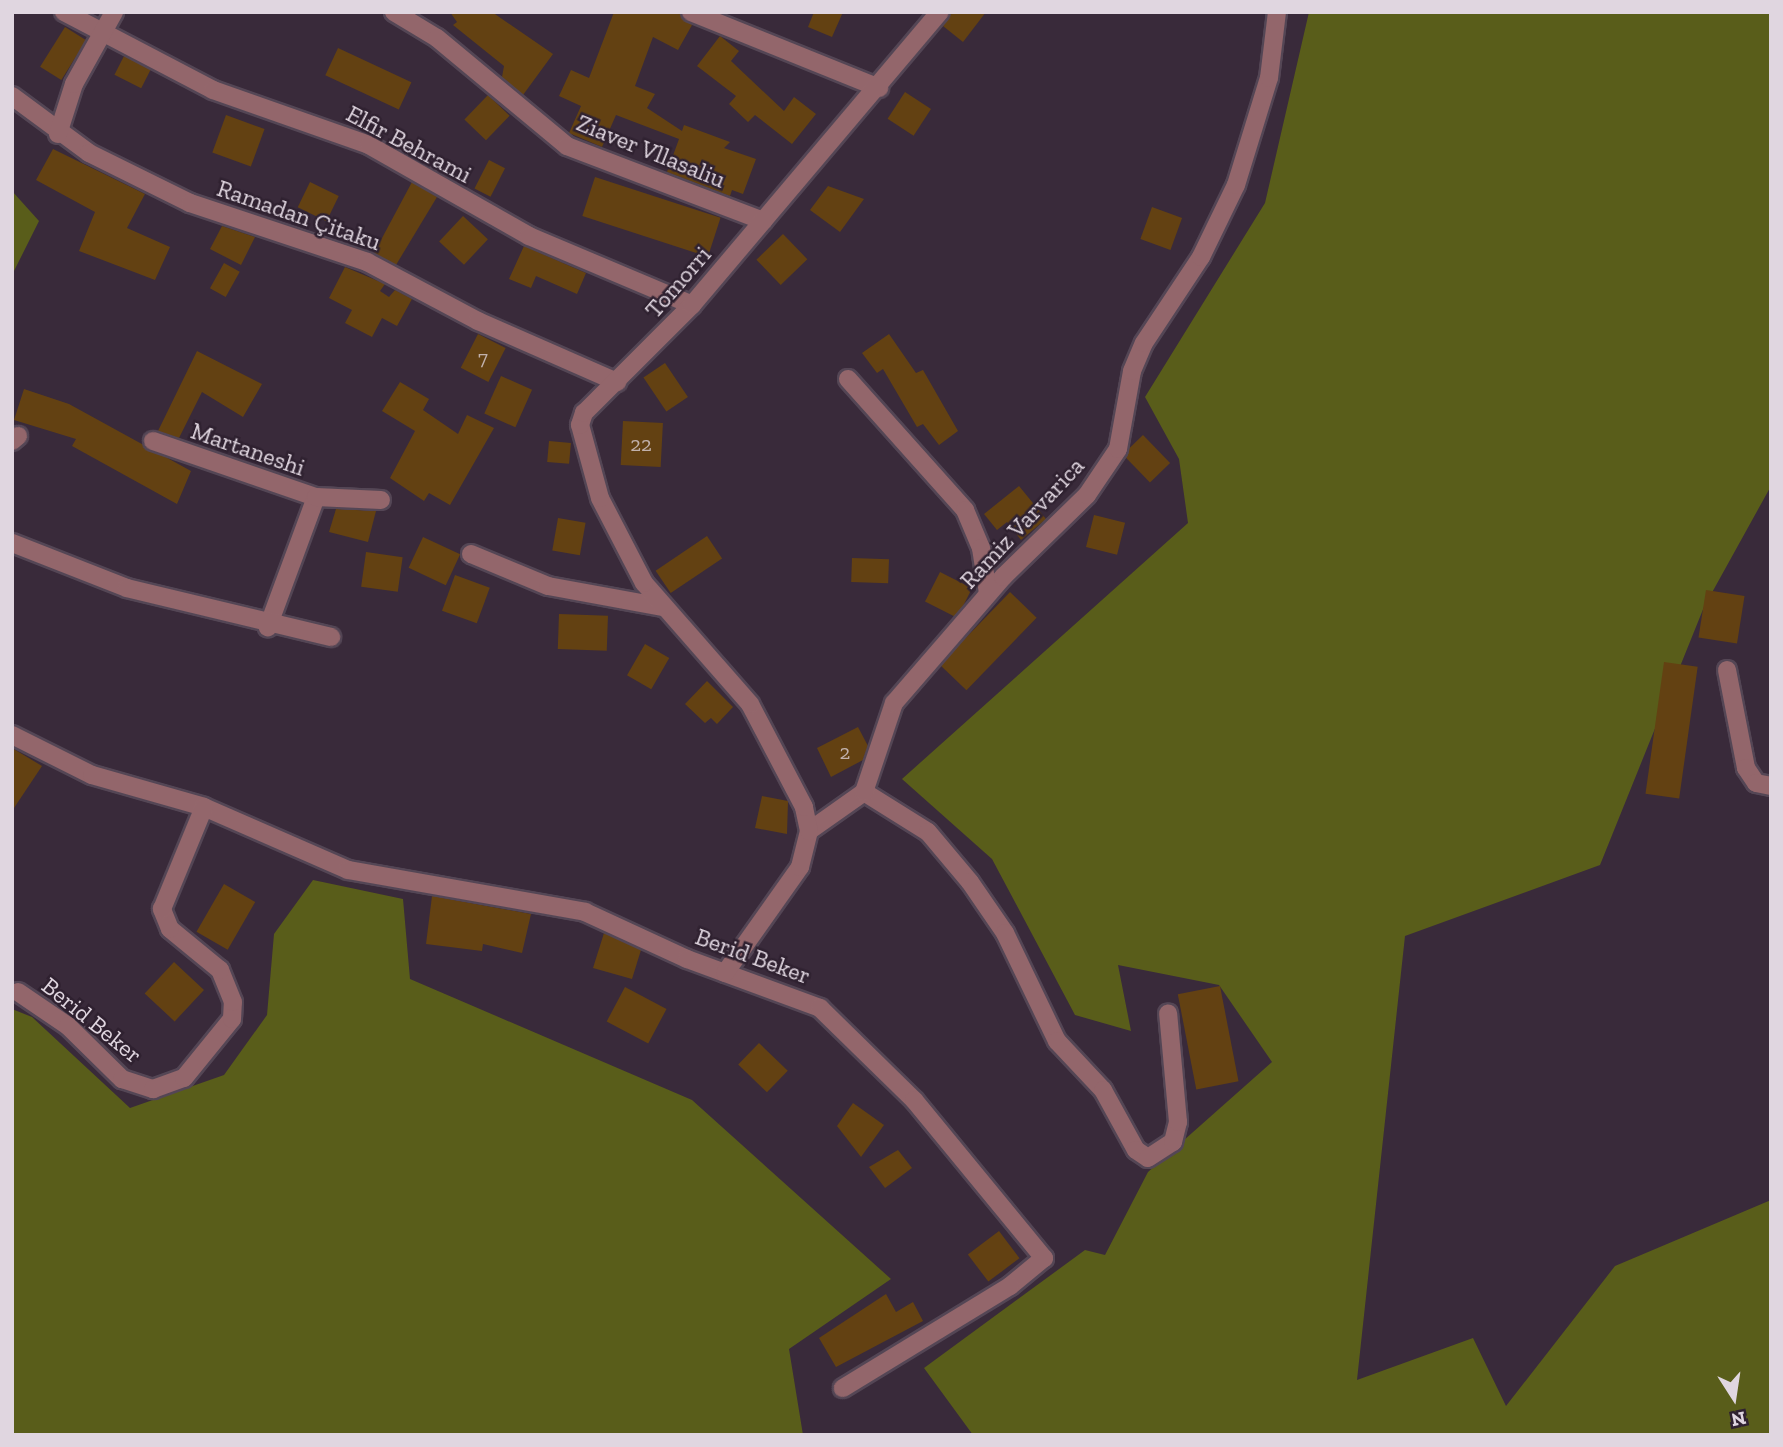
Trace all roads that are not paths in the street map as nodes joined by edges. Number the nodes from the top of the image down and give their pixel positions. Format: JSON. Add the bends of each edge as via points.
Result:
{"nodes":[{"id":1,"x":64,"y":12,"type":"edge"},
{"id":2,"x":114,"y":12,"type":"edge"},
{"id":3,"x":394,"y":12,"type":"edge"},
{"id":4,"x":691,"y":12,"type":"edge"},
{"id":5,"x":940,"y":12,"type":"edge"},
{"id":6,"x":1277,"y":12,"type":"edge"},
{"id":7,"x":103,"y":33,"type":"junction"},
{"id":8,"x":879,"y":88,"type":"junction"},
{"id":9,"x":12,"y":96,"type":"edge"},
{"id":10,"x":58,"y":134,"type":"junction"},
{"id":11,"x":763,"y":221,"type":"junction"},
{"id":12,"x":692,"y":305,"type":"junction"},
{"id":13,"x":848,"y":379,"type":"dead end"},
{"id":14,"x":617,"y":382,"type":"junction"},
{"id":15,"x":153,"y":441,"type":"dead end"},
{"id":16,"x":316,"y":497,"type":"junction"},
{"id":17,"x":381,"y":500,"type":"dead end"},
{"id":18,"x":12,"y":543,"type":"edge"},
{"id":19,"x":471,"y":554,"type":"dead end"},
{"id":20,"x":988,"y":593,"type":"junction"},
{"id":21,"x":662,"y":607,"type":"junction"},
{"id":22,"x":268,"y":627,"type":"junction"},
{"id":23,"x":331,"y":637,"type":"dead end"},
{"id":24,"x":1727,"y":670,"type":"dead end"},
{"id":25,"x":12,"y":735,"type":"edge"},
{"id":26,"x":1771,"y":786,"type":"edge"},
{"id":27,"x":864,"y":792,"type":"junction"},
{"id":28,"x":204,"y":807,"type":"junction"},
{"id":29,"x":809,"y":831,"type":"junction"},
{"id":30,"x":725,"y":973,"type":"junction"},
{"id":31,"x":18,"y":992,"type":"dead end"},
{"id":32,"x":1168,"y":1013,"type":"dead end"},
{"id":33,"x":843,"y":1388,"type":"dead end"}],
"edges":[{"from":1,"to":7,"type":"street","name":"Elfir Behrami"},
{"from":2,"to":7,"type":"street"},
{"from":3,"to":11,"type":"street","name":"Ziaver Vllasaliu","via":[[436,38],[567,146]]},
{"from":4,"to":8,"type":"street"},
{"from":5,"to":8,"type":"street","name":"Tomorri"},
{"from":6,"to":20,"type":"street","name":"Ramiz Varvarica","via":[[1269,78],[1236,185],[1201,257],[1136,362],[1118,449],[1079,503]]},
{"from":7,"to":10,"type":"street","via":[[74,84]]},
{"from":7,"to":12,"type":"street","name":"Elfir Behrami","via":[[213,90],[369,145],[540,241]]},
{"from":8,"to":11,"type":"street","name":"Tomorri"},
{"from":9,"to":10,"type":"street","name":"Ramadan Çitaku"},
{"from":10,"to":14,"type":"street","name":"Ramadan Çitaku","via":[[190,203],[367,262],[478,321]]},
{"from":11,"to":12,"type":"street","name":"Tomorri"},
{"from":12,"to":14,"type":"street","name":"Tomorri"},
{"from":13,"to":20,"type":"street","via":[[965,510],[981,548]]},
{"from":14,"to":21,"type":"street","name":"Tomorri","via":[[584,413],[582,440],[600,498]]},
{"from":15,"to":16,"type":"street","name":"Martaneshi"},
{"from":16,"to":17,"type":"street"},
{"from":16,"to":22,"type":"street","name":"Martaneshi"},
{"from":18,"to":22,"type":"street","via":[[82,573]]},
{"from":19,"to":21,"type":"street","via":[[548,586]]},
{"from":20,"to":27,"type":"street","name":"Ramiz Varvarica","via":[[935,662],[894,703]]},
{"from":21,"to":29,"type":"street","name":"Tomorri","via":[[725,674],[773,739],[794,780]]},
{"from":22,"to":23,"type":"street"},
{"from":24,"to":26,"type":"street","via":[[1746,768],[1756,783]]},
{"from":25,"to":28,"type":"street","name":"Berid Beker","via":[[92,775]]},
{"from":27,"to":29,"type":"street"},
{"from":27,"to":32,"type":"street","via":[[920,826],[970,882],[1005,933],[1057,1041],[1102,1090],[1148,1158],[1172,1142],[1178,1122]]},
{"from":28,"to":30,"type":"street","name":"Berid Beker","via":[[348,870],[586,912]]},
{"from":28,"to":31,"type":"street","name":"Berid Beker","via":[[162,909],[170,929],[220,970],[232,1010],[222,1036],[184,1078],[153,1089],[122,1079],[68,1026]]},
{"from":29,"to":30,"type":"street","via":[[785,897]]},
{"from":30,"to":33,"type":"street","name":"Berid Beker","via":[[796,994],[841,1026],[914,1100],[1044,1258],[1010,1286]]}]}
